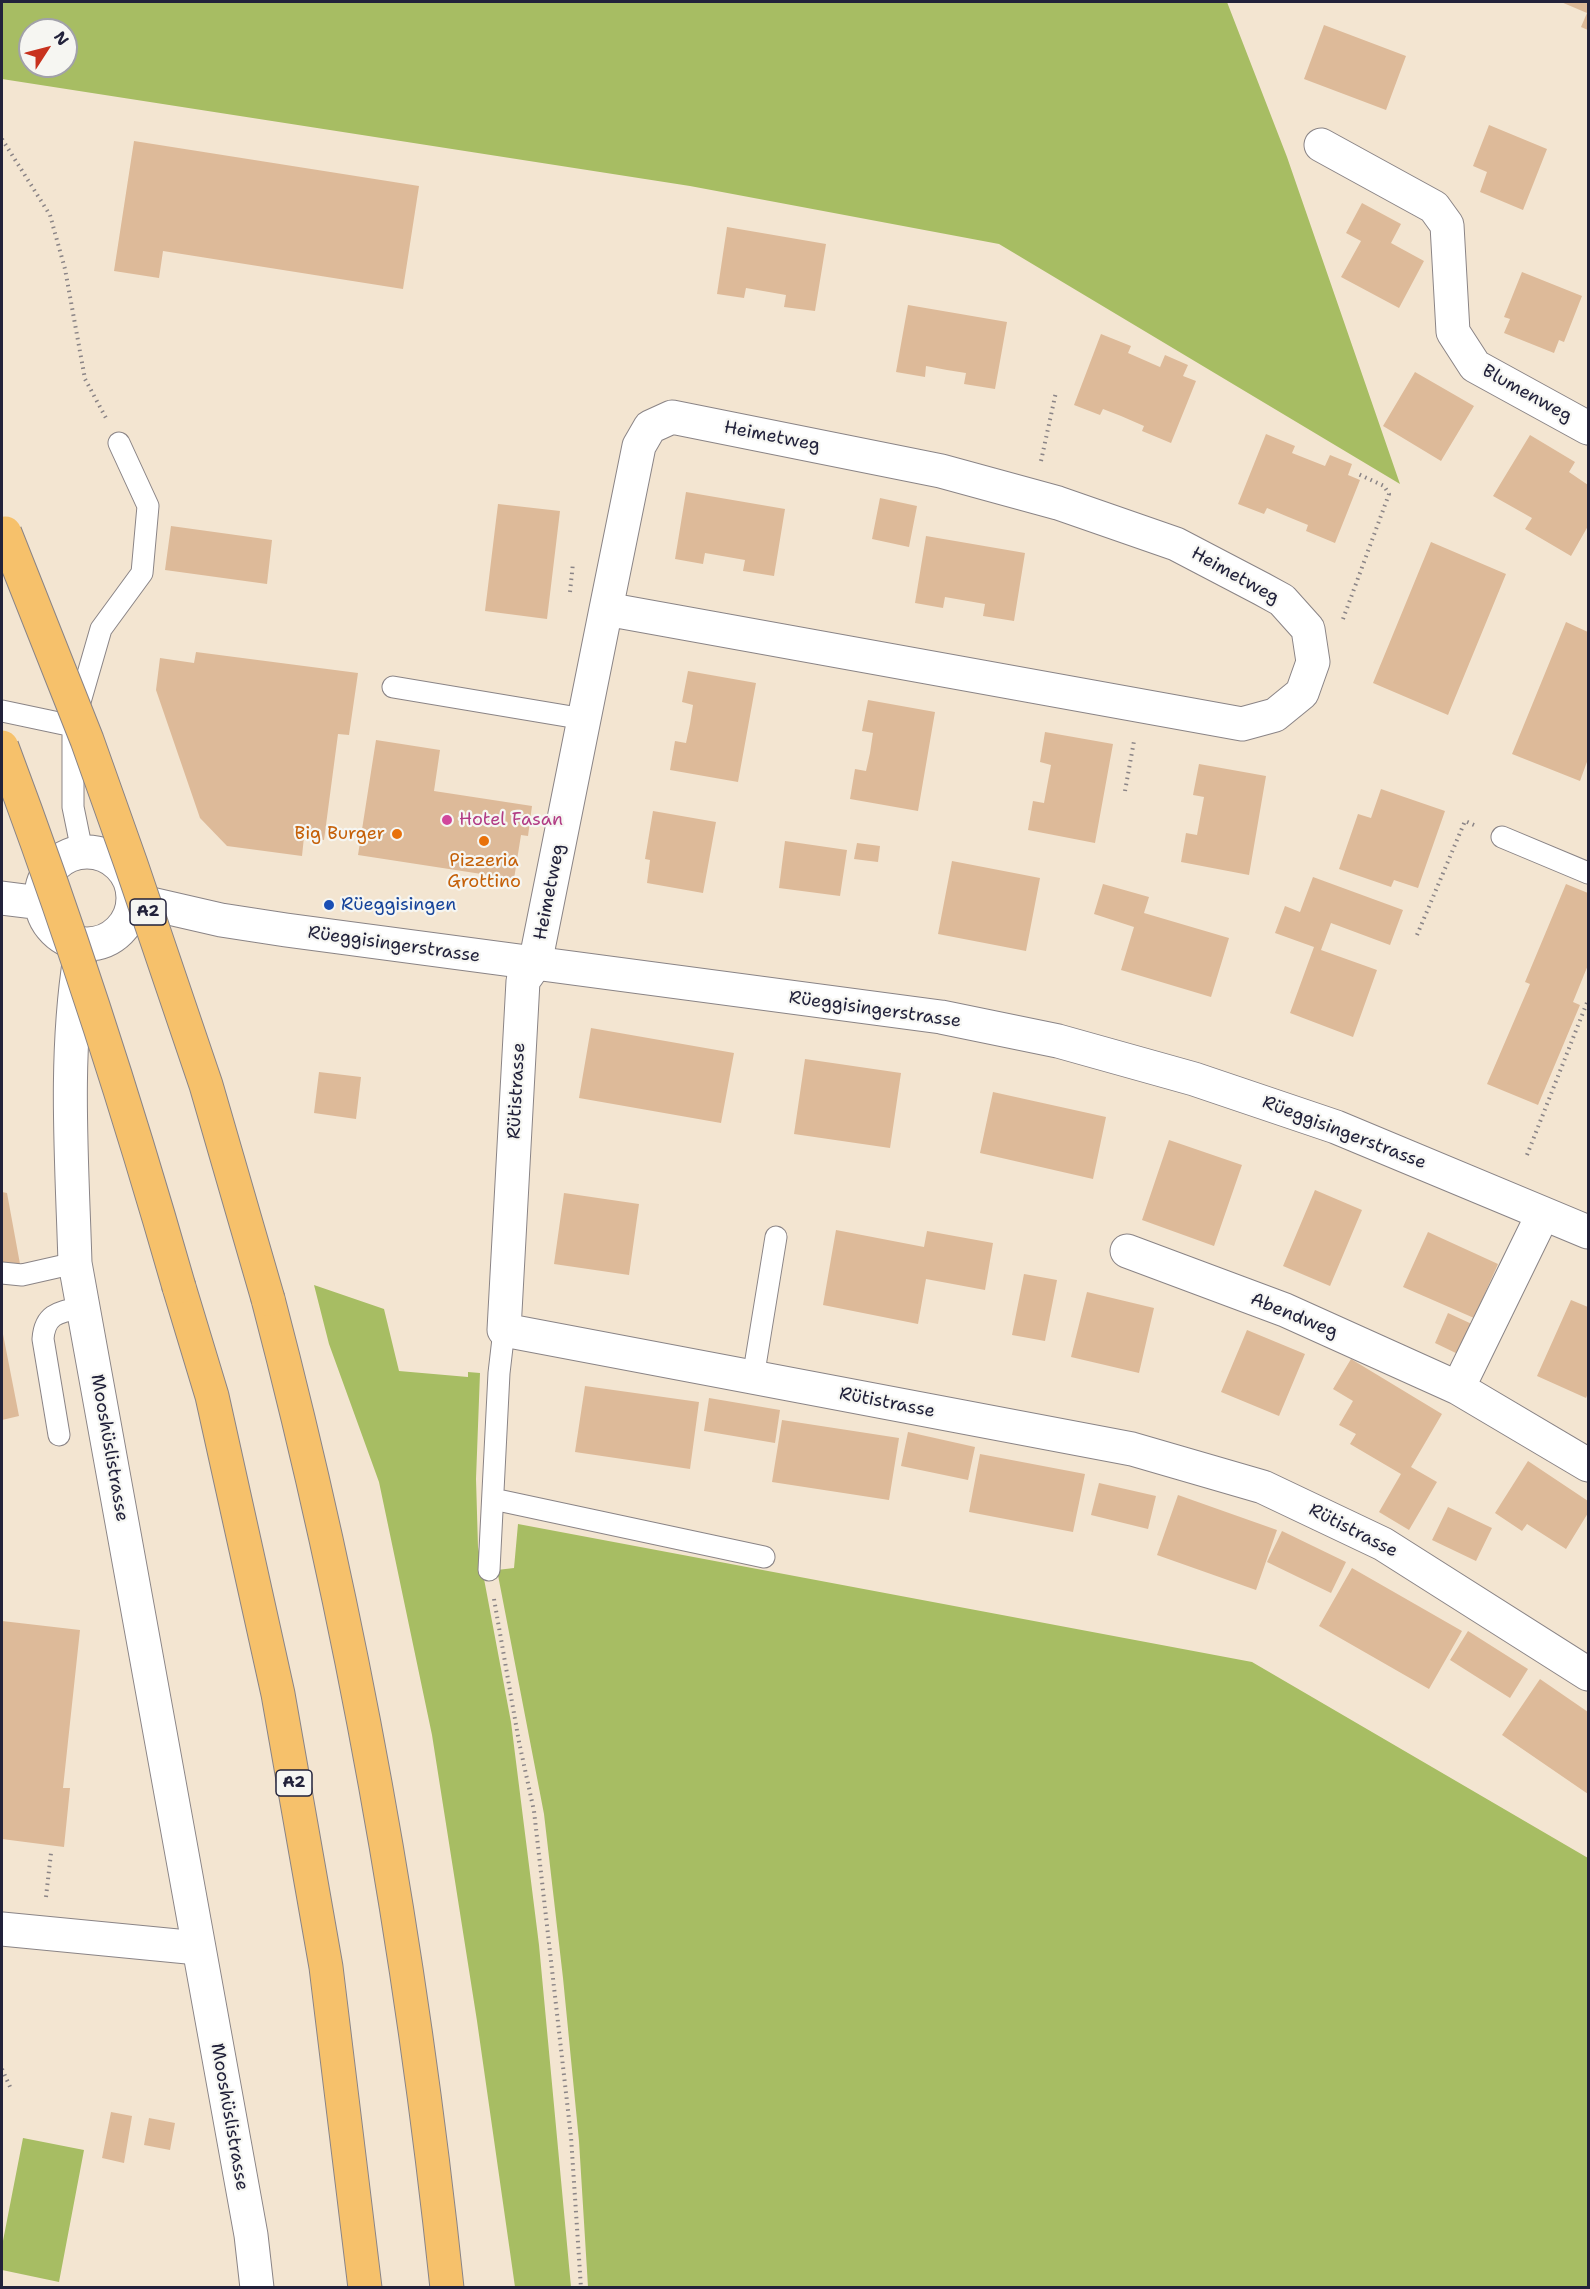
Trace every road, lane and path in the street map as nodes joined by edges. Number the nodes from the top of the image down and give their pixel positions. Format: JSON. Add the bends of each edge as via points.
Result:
{"nodes":[{"id":1,"x":2,"y":139,"type":"edge"},
{"id":2,"x":1321,"y":145,"type":"dead end"},
{"id":3,"x":1056,"y":392,"type":"dead end"},
{"id":4,"x":1588,"y":428,"type":"edge"},
{"id":5,"x":119,"y":443,"type":"joint"},
{"id":6,"x":1356,"y":473,"type":"dead end"},
{"id":7,"x":1033,"y":496,"type":"junction"},
{"id":8,"x":4,"y":528,"type":"edge"},
{"id":9,"x":606,"y":609,"type":"junction"},
{"id":10,"x":1310,"y":639,"type":"junction"},
{"id":11,"x":393,"y":687,"type":"dead end"},
{"id":12,"x":1140,"y":705,"type":"junction"},
{"id":13,"x":2,"y":711,"type":"edge"},
{"id":14,"x":584,"y":718,"type":"junction"},
{"id":15,"x":73,"y":726,"type":"junction"},
{"id":16,"x":2,"y":747,"type":"edge"},
{"id":17,"x":1125,"y":790,"type":"dead end"},
{"id":18,"x":1502,"y":837,"type":"joint"},
{"id":19,"x":82,"y":851,"type":"junction"},
{"id":20,"x":1588,"y":873,"type":"edge"},
{"id":21,"x":2,"y":898,"type":"edge"},
{"id":22,"x":134,"y":900,"type":"junction"},
{"id":23,"x":41,"y":903,"type":"junction"},
{"id":24,"x":1417,"y":935,"type":"dead end"},
{"id":25,"x":82,"y":944,"type":"junction"},
{"id":26,"x":535,"y":964,"type":"junction"},
{"id":27,"x":1588,"y":1000,"type":"edge"},
{"id":28,"x":1527,"y":1155,"type":"dead end"},
{"id":29,"x":1543,"y":1214,"type":"junction"},
{"id":30,"x":1588,"y":1232,"type":"edge"},
{"id":31,"x":776,"y":1237,"type":"dead end"},
{"id":32,"x":1127,"y":1251,"type":"dead end"},
{"id":33,"x":75,"y":1263,"type":"junction"},
{"id":34,"x":2,"y":1274,"type":"edge"},
{"id":35,"x":84,"y":1307,"type":"junction"},
{"id":36,"x":504,"y":1330,"type":"junction"},
{"id":37,"x":753,"y":1378,"type":"junction"},
{"id":38,"x":1458,"y":1388,"type":"junction"},
{"id":39,"x":59,"y":1435,"type":"dead end"},
{"id":40,"x":1588,"y":1465,"type":"edge"},
{"id":41,"x":493,"y":1499,"type":"junction"},
{"id":42,"x":764,"y":1557,"type":"dead end"},
{"id":43,"x":489,"y":1570,"type":"joint"},
{"id":44,"x":1588,"y":1674,"type":"edge"},
{"id":45,"x":51,"y":1853,"type":"dead end"},
{"id":46,"x":2,"y":1929,"type":"edge"},
{"id":47,"x":42,"y":1933,"type":"junction"},
{"id":48,"x":198,"y":1948,"type":"junction"},
{"id":49,"x":2,"y":2069,"type":"edge"},
{"id":50,"x":11,"y":2088,"type":"dead end"},
{"id":51,"x":257,"y":2288,"type":"edge"},
{"id":52,"x":365,"y":2288,"type":"edge"},
{"id":53,"x":447,"y":2288,"type":"edge"},
{"id":54,"x":580,"y":2288,"type":"edge"}],
"edges":[{"from":1,"to":5,"type":"path","via":[[50,215],[65,269],[86,379]]},
{"from":2,"to":4,"type":"street","name":"Blumenweg","via":[[1434,207],[1447,225],[1453,332],[1475,366]]},
{"from":3,"to":7,"type":"path"},
{"from":5,"to":15,"type":"lane","via":[[148,506],[142,573],[101,629]]},
{"from":6,"to":10,"type":"path","via":[[1384,486],[1389,494],[1343,619],[1334,628]]},
{"from":7,"to":9,"type":"street","name":"Heimetweg","via":[[941,471],[672,417],[650,427],[639,446]]},
{"from":7,"to":10,"type":"street","name":"Heimetweg","via":[[1176,544],[1282,600],[1308,629]]},
{"from":8,"to":53,"type":"highway","number":"A2","bridge":true,"via":[[87,740],[206,1085],[296,1405],[357,1685],[422,2077]]},
{"from":9,"to":12,"type":"street"},
{"from":9,"to":14,"type":"street","name":"Heimetweg"},
{"from":10,"to":12,"type":"street","via":[[1313,662],[1302,693],[1275,715],[1242,723]]},
{"from":11,"to":14,"type":"lane"},
{"from":12,"to":17,"type":"path"},
{"from":13,"to":15,"type":"lane"},
{"from":14,"to":26,"type":"street","name":"Heimetweg"},
{"from":15,"to":19,"type":"lane","via":[[73,807]]},
{"from":16,"to":52,"type":"highway","number":"A2","bridge":true,"via":[[121,1090],[212,1396],[278,1694],[326,1967]]},
{"from":18,"to":20,"type":"lane"},
{"from":18,"to":24,"type":"path","via":[[1465,821]]},
{"from":19,"to":22,"type":"street","via":[[102,854],[119,864],[130,880]]},
{"from":19,"to":23,"type":"street","via":[[63,858],[48,873]]},
{"from":21,"to":23,"type":"street"},
{"from":22,"to":25,"type":"street","via":[[123,928],[111,938]]},
{"from":22,"to":26,"type":"street","name":"Rüeggisingerstrasse","via":[[221,920]]},
{"from":23,"to":25,"type":"street","via":[[50,926],[59,935]]},
{"from":25,"to":33,"type":"street","name":"Mooshüslistrasse","via":[[71,1029]]},
{"from":26,"to":29,"type":"street","name":"Rüeggisingerstrasse","via":[[941,1017],[1058,1041],[1204,1083],[1336,1127]]},
{"from":26,"to":36,"type":"street","name":"Rütistrasse","via":[[523,981]]},
{"from":27,"to":28,"type":"path"},
{"from":29,"to":30,"type":"street","name":"Rüeggisingerstrasse"},
{"from":29,"to":38,"type":"street"},
{"from":31,"to":37,"type":"lane"},
{"from":32,"to":38,"type":"street","name":"Abendweg","via":[[1285,1310]]},
{"from":33,"to":34,"type":"lane","via":[[22,1275]]},
{"from":33,"to":35,"type":"street","name":"Mooshüslistrasse"},
{"from":35,"to":39,"type":"lane","via":[[58,1312],[44,1328]]},
{"from":35,"to":48,"type":"street","name":"Mooshüslistrasse"},
{"from":36,"to":37,"type":"street","name":"Rütistrasse"},
{"from":36,"to":41,"type":"lane"},
{"from":37,"to":44,"type":"street","name":"Rütistrasse","via":[[1132,1449],[1263,1487],[1383,1544]]},
{"from":38,"to":40,"type":"street","name":"Abendweg"},
{"from":41,"to":42,"type":"lane"},
{"from":41,"to":43,"type":"lane"},
{"from":43,"to":54,"type":"path","via":[[534,1810],[571,2137]]},
{"from":45,"to":47,"type":"path"},
{"from":46,"to":47,"type":"street"},
{"from":47,"to":48,"type":"street"},
{"from":48,"to":51,"type":"street","name":"Mooshüslistrasse"},
{"from":49,"to":50,"type":"path"}]}
